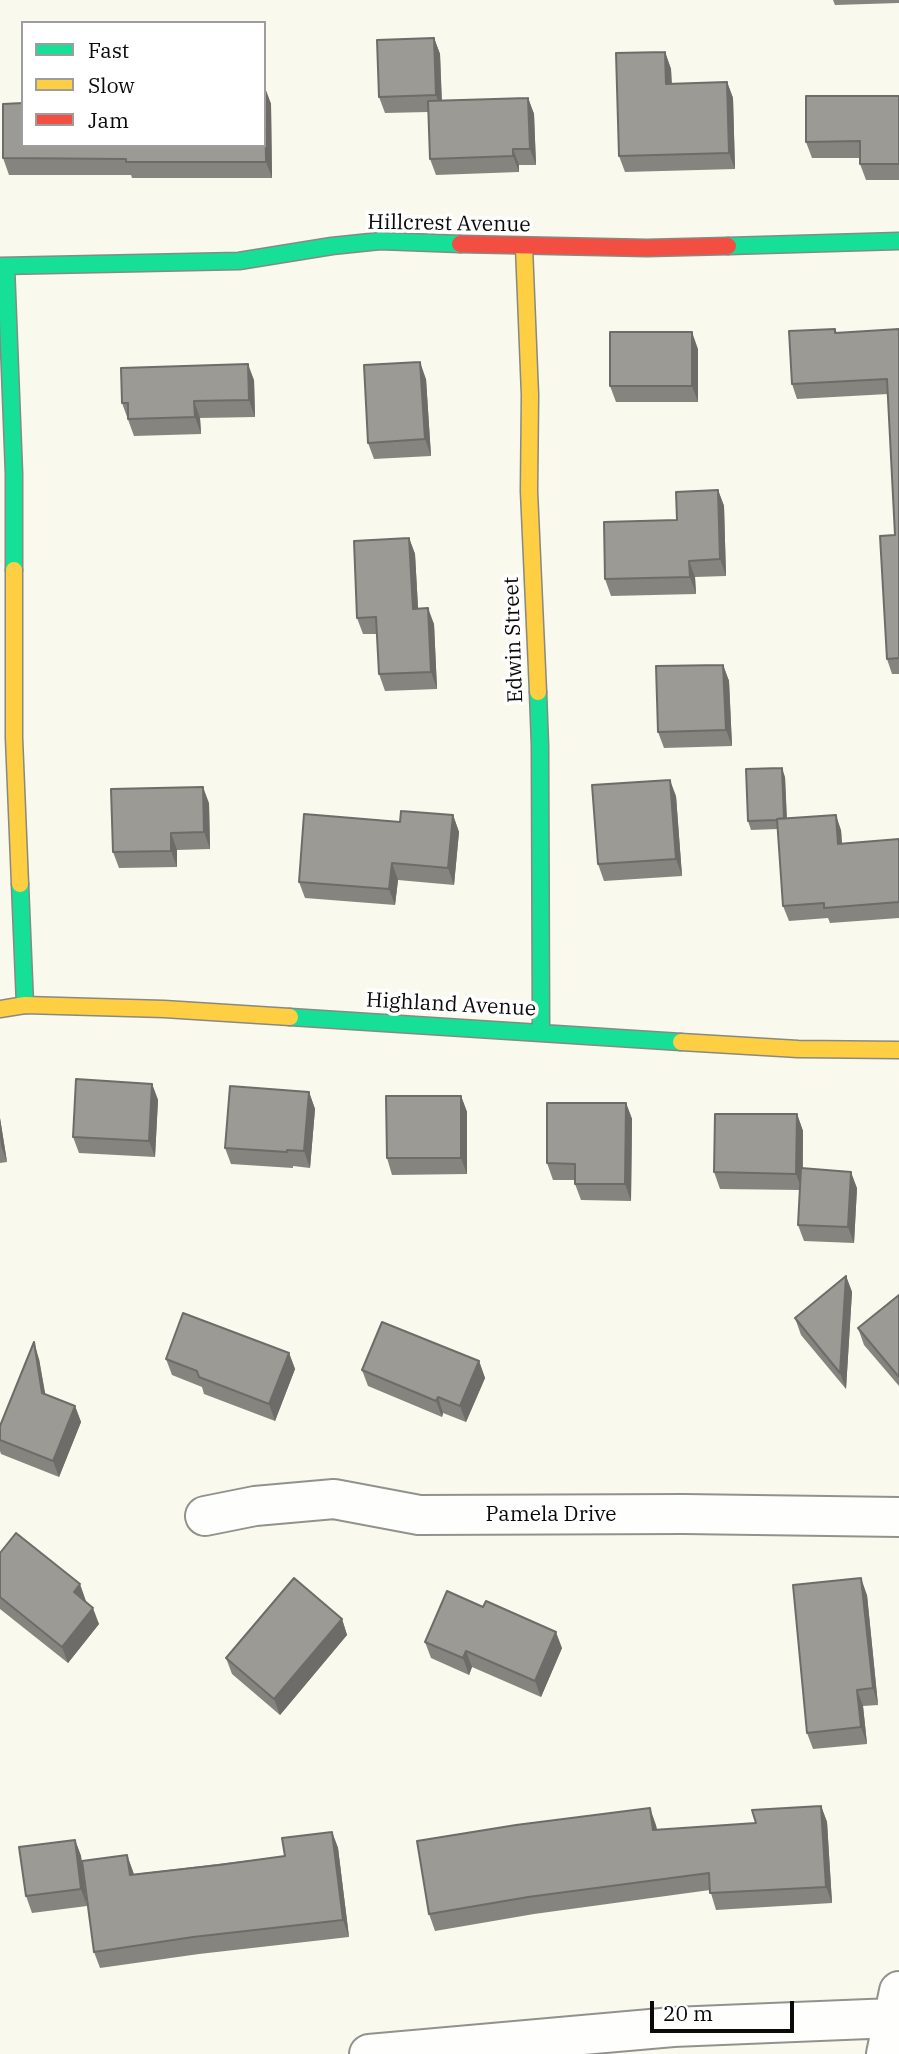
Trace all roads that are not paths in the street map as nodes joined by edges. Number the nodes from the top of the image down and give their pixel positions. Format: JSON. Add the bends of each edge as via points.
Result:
{"nodes":[{"id":1,"x":899,"y":241,"type":"edge"},
{"id":2,"x":524,"y":247,"type":"junction"},
{"id":3,"x":3,"y":265,"type":"edge"},
{"id":4,"x":25,"y":1005,"type":"junction"},
{"id":5,"x":0,"y":1009,"type":"edge"},
{"id":6,"x":541,"y":1032,"type":"junction"},
{"id":7,"x":899,"y":1050,"type":"edge"},
{"id":8,"x":205,"y":1516,"type":"dead end"},
{"id":9,"x":899,"y":1517,"type":"edge"},
{"id":10,"x":893,"y":2021,"type":"edge"},
{"id":11,"x":369,"y":2054,"type":"edge"}],
"edges":[{"from":1,"to":2,"type":"street","name":"Hillcrest Avenue"},
{"from":2,"to":3,"type":"street","name":"Hillcrest Avenue","via":[[380,241],[239,261]]},
{"from":2,"to":6,"type":"street","name":"Edwin Street","via":[[540,746]]},
{"from":3,"to":4,"type":"street","via":[[13,474],[14,738]]},
{"from":4,"to":5,"type":"street","name":"Highland Avenue"},
{"from":4,"to":6,"type":"street","name":"Highland Avenue"},
{"from":6,"to":7,"type":"street","name":"Highland Avenue","via":[[798,1049]]},
{"from":8,"to":9,"type":"street","name":"Pamela Drive","via":[[334,1499],[419,1515]]},
{"from":10,"to":11,"type":"street","via":[[673,2027]]}]}
